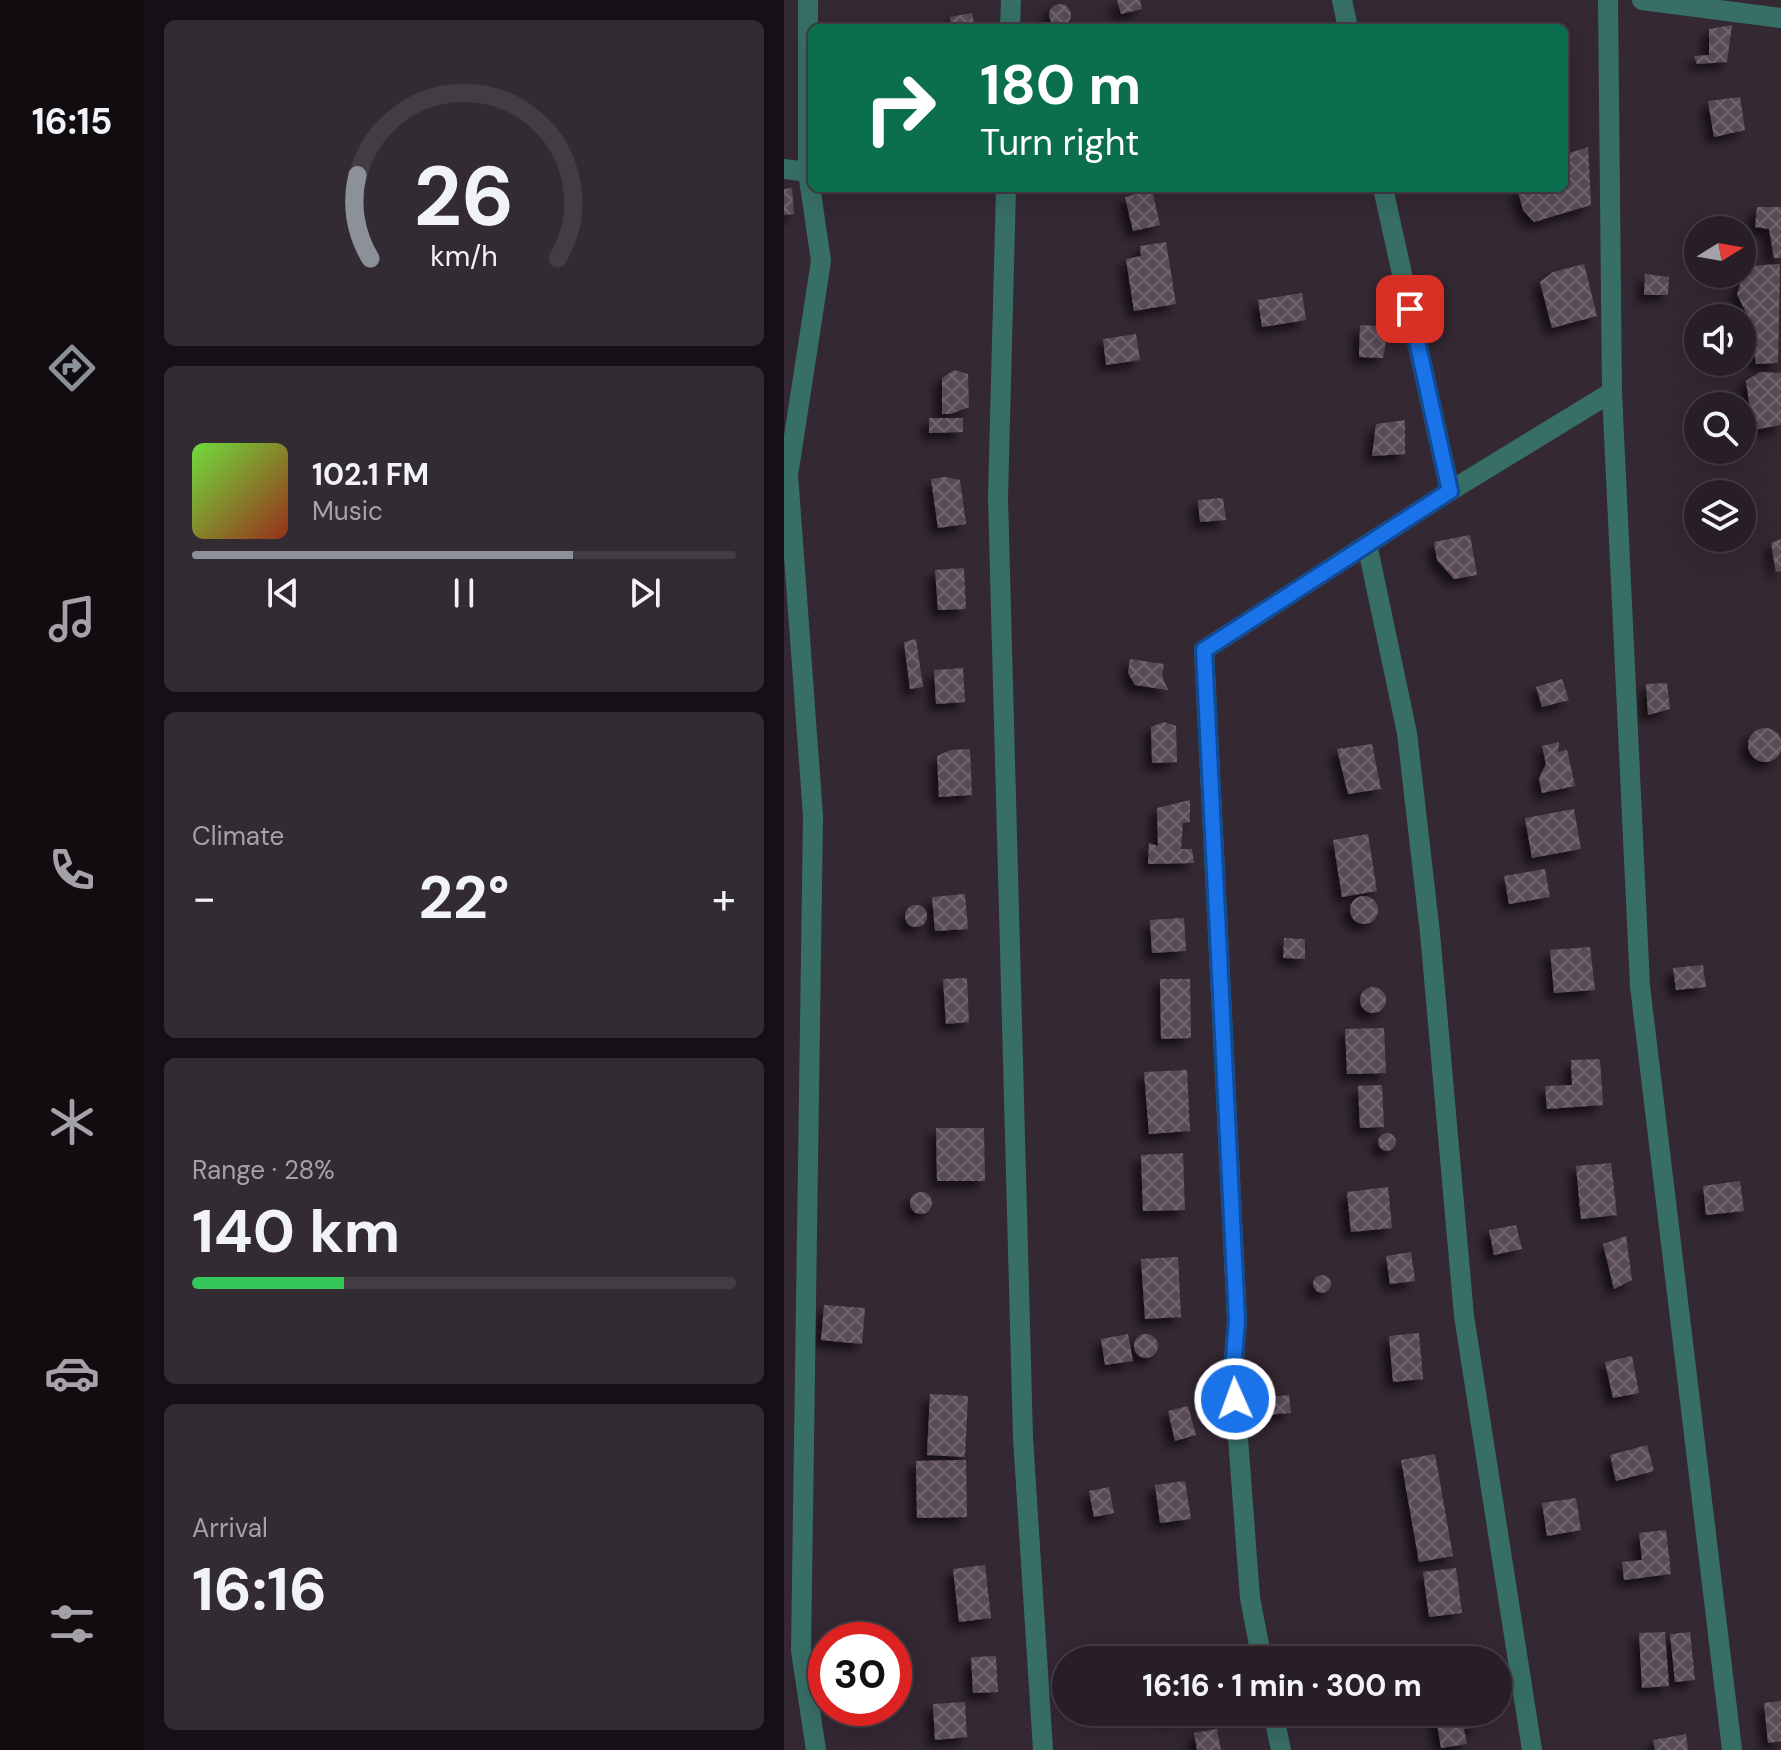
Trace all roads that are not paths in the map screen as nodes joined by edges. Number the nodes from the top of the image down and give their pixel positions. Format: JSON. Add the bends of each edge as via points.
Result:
{"nodes":[{"id":1,"x":808,"y":0,"type":"edge"},
{"id":2,"x":1011,"y":0,"type":"edge"},
{"id":3,"x":1342,"y":0,"type":"edge"},
{"id":4,"x":1608,"y":0,"type":"edge"},
{"id":5,"x":1642,"y":0,"type":"edge"},
{"id":6,"x":1781,"y":18,"type":"edge"},
{"id":7,"x":1010,"y":24,"type":"edge"},
{"id":8,"x":1347,"y":24,"type":"edge"},
{"id":9,"x":784,"y":169,"type":"edge"},
{"id":10,"x":808,"y":172,"type":"joint"},
{"id":11,"x":811,"y":192,"type":"edge"},
{"id":12,"x":1006,"y":192,"type":"edge"},
{"id":13,"x":1384,"y":192,"type":"edge"},
{"id":14,"x":1612,"y":392,"type":"junction"},
{"id":15,"x":784,"y":453,"type":"edge"},
{"id":16,"x":788,"y":474,"type":"junction"},
{"id":17,"x":1450,"y":491,"type":"junction"},
{"id":18,"x":1367,"y":544,"type":"junction"},
{"id":19,"x":1259,"y":1646,"type":"edge"},
{"id":20,"x":1276,"y":1726,"type":"edge"},
{"id":21,"x":816,"y":1750,"type":"edge"},
{"id":22,"x":1043,"y":1750,"type":"edge"},
{"id":23,"x":1281,"y":1750,"type":"edge"},
{"id":24,"x":1532,"y":1750,"type":"edge"},
{"id":25,"x":1732,"y":1750,"type":"edge"}],
"edges":[{"from":1,"to":10,"type":"street"},
{"from":2,"to":7,"type":"street"},
{"from":3,"to":8,"type":"street"},
{"from":4,"to":14,"type":"street"},
{"from":5,"to":6,"type":"street"},
{"from":9,"to":10,"type":"street"},
{"from":11,"to":16,"type":"street","via":[[821,261]]},
{"from":12,"to":22,"type":"street","via":[[998,497],[1023,1438]]},
{"from":13,"to":17,"type":"street"},
{"from":14,"to":17,"type":"street"},
{"from":14,"to":25,"type":"street","via":[[1640,986]]},
{"from":15,"to":16,"type":"street"},
{"from":16,"to":21,"type":"street","via":[[813,816],[801,1651]]},
{"from":17,"to":18,"type":"street"},
{"from":18,"to":19,"type":"street","via":[[1204,650],[1237,1320],[1233,1371],[1250,1598]]},
{"from":18,"to":24,"type":"street","via":[[1407,733],[1464,1316]]},
{"from":20,"to":23,"type":"street"}]}
